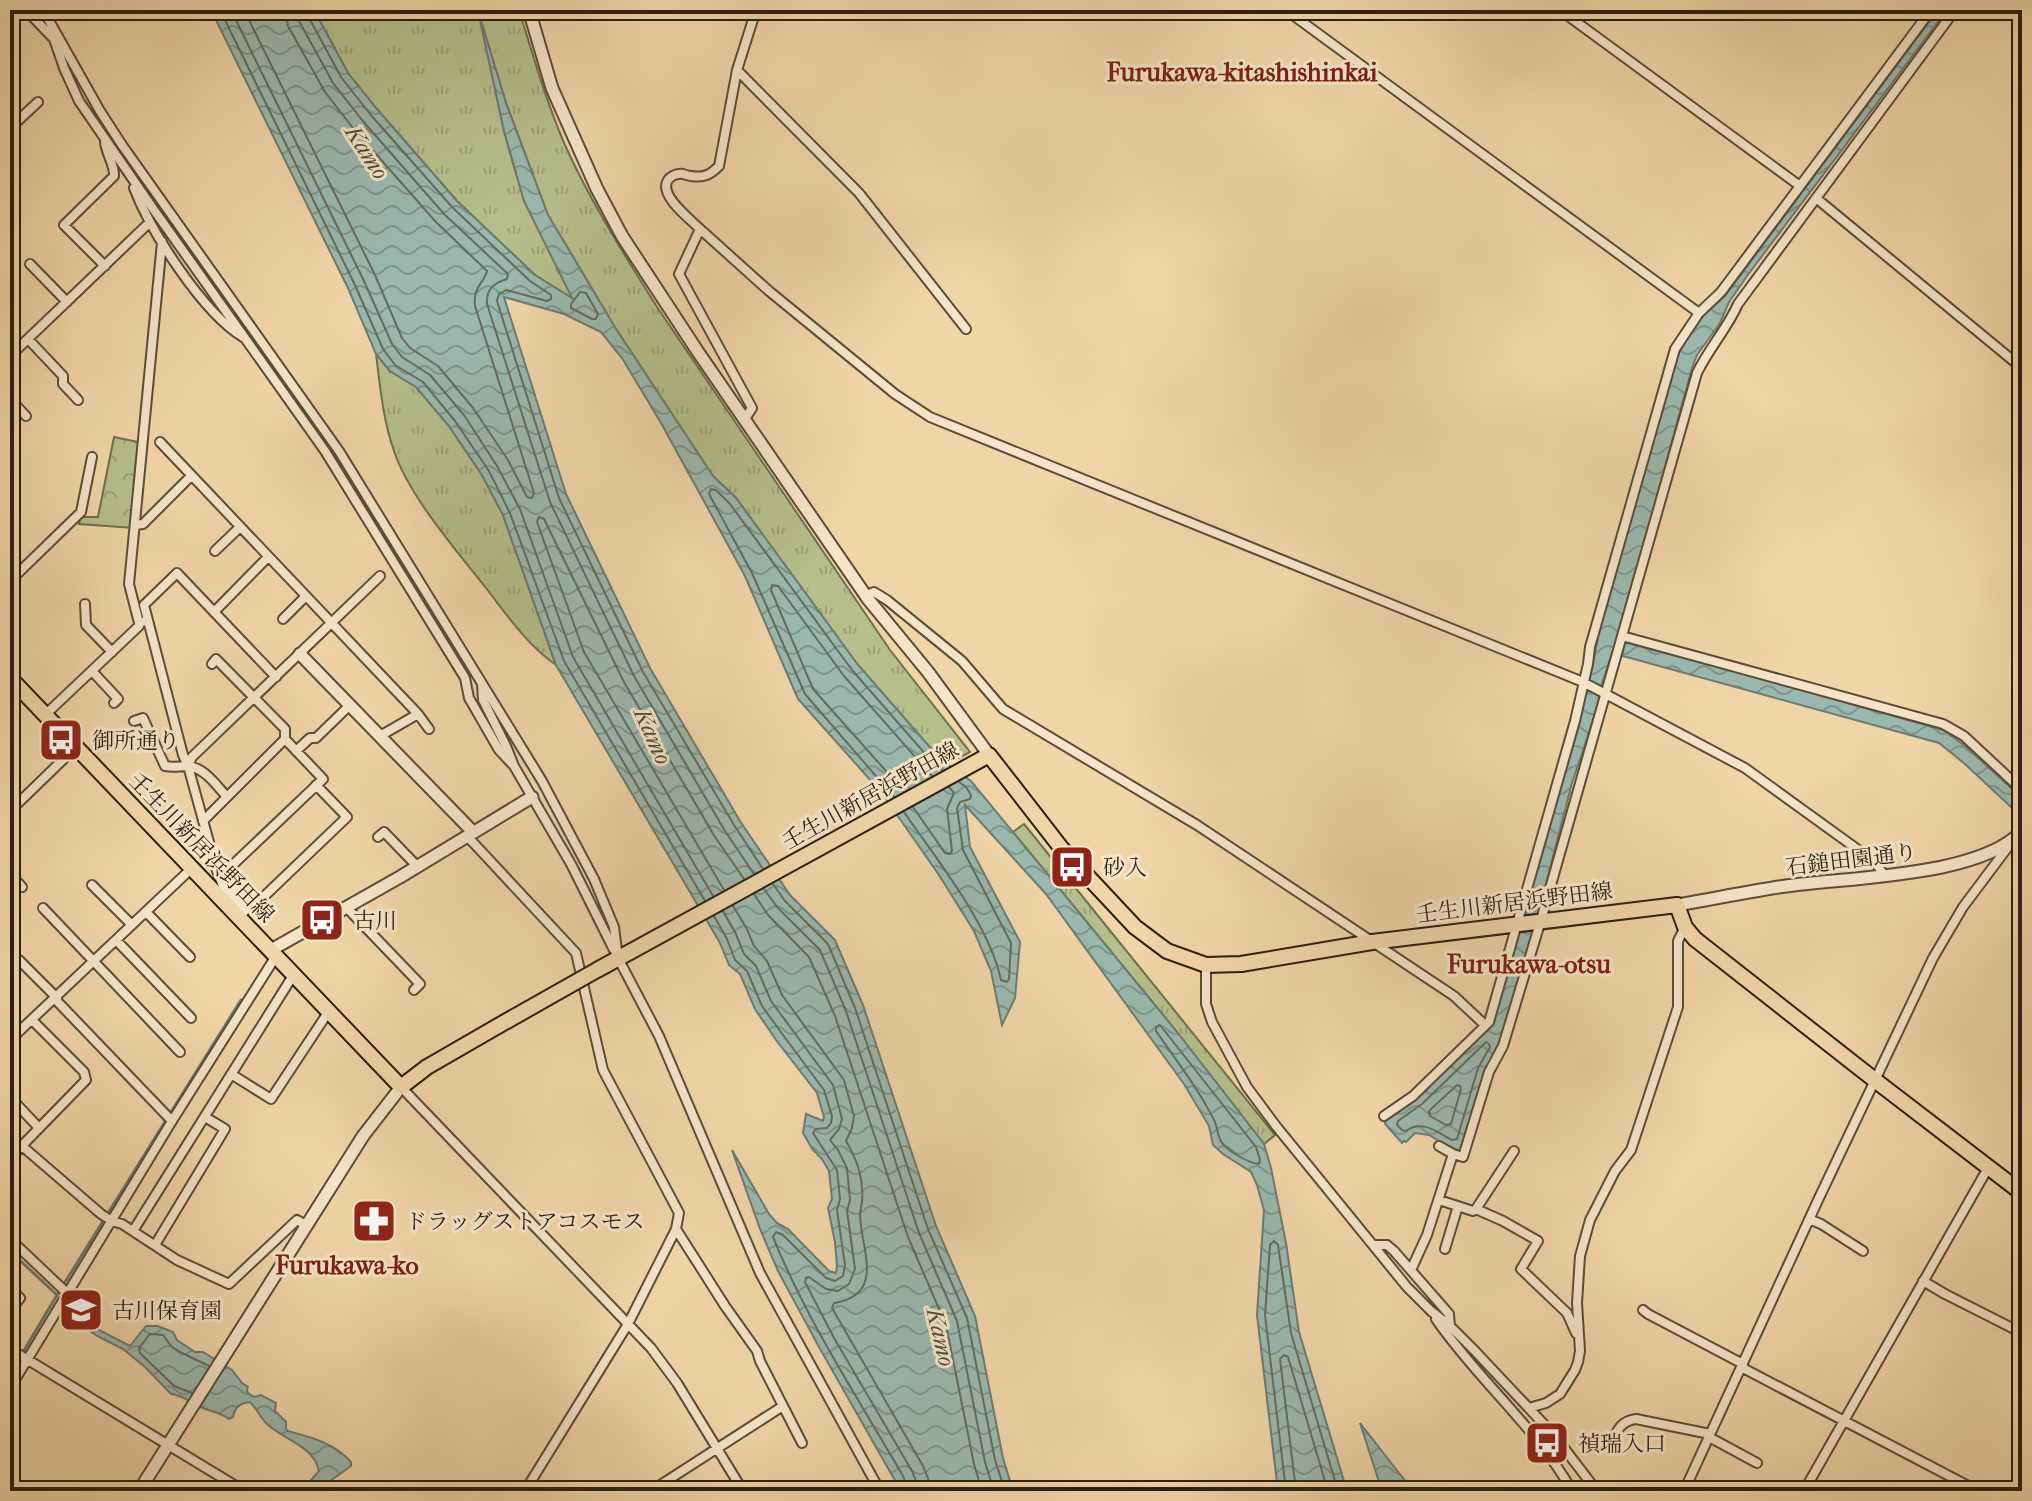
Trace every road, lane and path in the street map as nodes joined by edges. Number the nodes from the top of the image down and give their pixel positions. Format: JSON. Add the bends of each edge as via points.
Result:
{"nodes":[{"id":1,"x":26,"y":10,"type":"edge"},
{"id":2,"x":43,"y":10,"type":"edge"},
{"id":3,"x":529,"y":10,"type":"edge"},
{"id":4,"x":756,"y":10,"type":"edge"},
{"id":5,"x":1286,"y":10,"type":"edge"},
{"id":6,"x":1560,"y":10,"type":"edge"},
{"id":7,"x":1931,"y":10,"type":"edge"},
{"id":8,"x":1955,"y":10,"type":"edge"},
{"id":9,"x":56,"y":38,"type":"junction"},
{"id":10,"x":737,"y":70,"type":"junction"},
{"id":11,"x":38,"y":102,"type":"dead end"},
{"id":12,"x":10,"y":128,"type":"edge"},
{"id":13,"x":105,"y":141,"type":"junction"},
{"id":14,"x":133,"y":180,"type":"junction"},
{"id":15,"x":1800,"y":186,"type":"junction"},
{"id":16,"x":1816,"y":198,"type":"junction"},
{"id":17,"x":150,"y":222,"type":"junction"},
{"id":18,"x":700,"y":229,"type":"junction"},
{"id":19,"x":162,"y":242,"type":"junction"},
{"id":20,"x":30,"y":264,"type":"dead end"},
{"id":21,"x":105,"y":266,"type":"junction"},
{"id":22,"x":67,"y":302,"type":"junction"},
{"id":23,"x":1699,"y":313,"type":"junction"},
{"id":24,"x":966,"y":329,"type":"dead end"},
{"id":25,"x":28,"y":339,"type":"junction"},
{"id":26,"x":247,"y":340,"type":"junction"},
{"id":27,"x":10,"y":356,"type":"edge"},
{"id":28,"x":2022,"y":368,"type":"edge"},
{"id":29,"x":10,"y":399,"type":"edge"},
{"id":30,"x":78,"y":400,"type":"dead end"},
{"id":31,"x":26,"y":416,"type":"dead end"},
{"id":32,"x":745,"y":419,"type":"junction"},
{"id":33,"x":160,"y":442,"type":"dead end"},
{"id":34,"x":92,"y":457,"type":"dead end"},
{"id":35,"x":191,"y":476,"type":"junction"},
{"id":36,"x":138,"y":525,"type":"junction"},
{"id":37,"x":240,"y":527,"type":"junction"},
{"id":38,"x":215,"y":551,"type":"dead end"},
{"id":39,"x":268,"y":557,"type":"junction"},
{"id":40,"x":10,"y":559,"type":"edge"},
{"id":41,"x":20,"y":571,"type":"junction"},
{"id":42,"x":380,"y":576,"type":"dead end"},
{"id":43,"x":10,"y":581,"type":"edge"},
{"id":44,"x":306,"y":596,"type":"junction"},
{"id":45,"x":865,"y":596,"type":"junction"},
{"id":46,"x":85,"y":604,"type":"dead end"},
{"id":47,"x":214,"y":612,"type":"junction"},
{"id":48,"x":283,"y":619,"type":"dead end"},
{"id":49,"x":143,"y":622,"type":"junction"},
{"id":50,"x":331,"y":623,"type":"junction"},
{"id":51,"x":1622,"y":636,"type":"junction"},
{"id":52,"x":112,"y":652,"type":"junction"},
{"id":53,"x":300,"y":654,"type":"junction"},
{"id":54,"x":212,"y":664,"type":"dead end"},
{"id":55,"x":92,"y":671,"type":"junction"},
{"id":56,"x":276,"y":677,"type":"junction"},
{"id":57,"x":10,"y":678,"type":"edge"},
{"id":58,"x":482,"y":683,"type":"junction"},
{"id":59,"x":1584,"y":683,"type":"junction"},
{"id":60,"x":1604,"y":694,"type":"junction"},
{"id":61,"x":253,"y":698,"type":"junction"},
{"id":62,"x":114,"y":703,"type":"dead end"},
{"id":63,"x":350,"y":705,"type":"junction"},
{"id":64,"x":418,"y":714,"type":"junction"},
{"id":65,"x":45,"y":715,"type":"junction"},
{"id":66,"x":134,"y":721,"type":"dead end"},
{"id":67,"x":429,"y":729,"type":"dead end"},
{"id":68,"x":380,"y":736,"type":"junction"},
{"id":69,"x":285,"y":739,"type":"junction"},
{"id":70,"x":76,"y":747,"type":"junction"},
{"id":71,"x":296,"y":751,"type":"junction"},
{"id":72,"x":984,"y":758,"type":"junction"},
{"id":73,"x":188,"y":766,"type":"junction"},
{"id":74,"x":514,"y":766,"type":"junction"},
{"id":75,"x":316,"y":785,"type":"junction"},
{"id":76,"x":2022,"y":790,"type":"edge"},
{"id":77,"x":227,"y":797,"type":"junction"},
{"id":78,"x":532,"y":797,"type":"junction"},
{"id":79,"x":10,"y":811,"type":"edge"},
{"id":80,"x":203,"y":821,"type":"junction"},
{"id":81,"x":2022,"y":831,"type":"edge"},
{"id":82,"x":470,"y":834,"type":"junction"},
{"id":83,"x":378,"y":837,"type":"dead end"},
{"id":84,"x":2017,"y":841,"type":"edge"},
{"id":85,"x":417,"y":866,"type":"junction"},
{"id":86,"x":192,"y":868,"type":"junction"},
{"id":87,"x":10,"y":874,"type":"edge"},
{"id":88,"x":1884,"y":875,"type":"junction"},
{"id":89,"x":221,"y":876,"type":"junction"},
{"id":90,"x":92,"y":885,"type":"dead end"},
{"id":91,"x":22,"y":887,"type":"dead end"},
{"id":92,"x":1677,"y":905,"type":"junction"},
{"id":93,"x":346,"y":907,"type":"junction"},
{"id":94,"x":43,"y":908,"type":"dead end"},
{"id":95,"x":146,"y":912,"type":"junction"},
{"id":96,"x":239,"y":917,"type":"junction"},
{"id":97,"x":1540,"y":920,"type":"junction"},
{"id":98,"x":1518,"y":923,"type":"junction"},
{"id":99,"x":132,"y":925,"type":"junction"},
{"id":100,"x":1685,"y":927,"type":"junction"},
{"id":101,"x":116,"y":940,"type":"junction"},
{"id":102,"x":1372,"y":942,"type":"junction"},
{"id":103,"x":274,"y":953,"type":"junction"},
{"id":104,"x":623,"y":955,"type":"junction"},
{"id":105,"x":190,"y":957,"type":"dead end"},
{"id":106,"x":19,"y":960,"type":"dead end"},
{"id":107,"x":94,"y":962,"type":"junction"},
{"id":108,"x":1206,"y":965,"type":"junction"},
{"id":109,"x":294,"y":974,"type":"junction"},
{"id":110,"x":414,"y":990,"type":"dead end"},
{"id":111,"x":56,"y":998,"type":"junction"},
{"id":112,"x":329,"y":1011,"type":"junction"},
{"id":113,"x":191,"y":1018,"type":"dead end"},
{"id":114,"x":32,"y":1020,"type":"junction"},
{"id":115,"x":1485,"y":1025,"type":"junction"},
{"id":116,"x":10,"y":1040,"type":"edge"},
{"id":117,"x":180,"y":1052,"type":"dead end"},
{"id":118,"x":231,"y":1074,"type":"junction"},
{"id":119,"x":1876,"y":1081,"type":"junction"},
{"id":120,"x":401,"y":1087,"type":"junction"},
{"id":121,"x":10,"y":1097,"type":"edge"},
{"id":122,"x":1384,"y":1116,"type":"dead end"},
{"id":123,"x":205,"y":1117,"type":"junction"},
{"id":124,"x":172,"y":1121,"type":"junction"},
{"id":125,"x":39,"y":1128,"type":"junction"},
{"id":126,"x":22,"y":1146,"type":"junction"},
{"id":127,"x":1439,"y":1146,"type":"dead end"},
{"id":128,"x":1514,"y":1151,"type":"dead end"},
{"id":129,"x":1453,"y":1154,"type":"junction"},
{"id":130,"x":10,"y":1158,"type":"edge"},
{"id":131,"x":1988,"y":1168,"type":"junction"},
{"id":132,"x":2022,"y":1193,"type":"edge"},
{"id":133,"x":1439,"y":1200,"type":"junction"},
{"id":134,"x":1458,"y":1206,"type":"junction"},
{"id":135,"x":1476,"y":1209,"type":"junction"},
{"id":136,"x":1809,"y":1219,"type":"junction"},
{"id":137,"x":112,"y":1221,"type":"junction"},
{"id":138,"x":306,"y":1225,"type":"junction"},
{"id":139,"x":676,"y":1229,"type":"junction"},
{"id":140,"x":133,"y":1231,"type":"junction"},
{"id":141,"x":10,"y":1239,"type":"edge"},
{"id":142,"x":155,"y":1245,"type":"junction"},
{"id":143,"x":1373,"y":1245,"type":"junction"},
{"id":144,"x":1445,"y":1249,"type":"dead end"},
{"id":145,"x":1863,"y":1251,"type":"dead end"},
{"id":146,"x":1411,"y":1270,"type":"junction"},
{"id":147,"x":1923,"y":1281,"type":"junction"},
{"id":148,"x":14,"y":1292,"type":"dead end"},
{"id":149,"x":68,"y":1294,"type":"junction"},
{"id":150,"x":1643,"y":1310,"type":"dead end"},
{"id":151,"x":10,"y":1311,"type":"edge"},
{"id":152,"x":1431,"y":1311,"type":"junction"},
{"id":153,"x":628,"y":1324,"type":"junction"},
{"id":154,"x":1450,"y":1326,"type":"junction"},
{"id":155,"x":2022,"y":1333,"type":"edge"},
{"id":156,"x":1579,"y":1337,"type":"junction"},
{"id":157,"x":10,"y":1349,"type":"edge"},
{"id":158,"x":28,"y":1358,"type":"junction"},
{"id":159,"x":1742,"y":1366,"type":"junction"},
{"id":160,"x":10,"y":1388,"type":"edge"},
{"id":161,"x":783,"y":1406,"type":"junction"},
{"id":162,"x":1529,"y":1408,"type":"junction"},
{"id":163,"x":1843,"y":1421,"type":"junction"},
{"id":164,"x":1709,"y":1436,"type":"junction"},
{"id":165,"x":802,"y":1443,"type":"dead end"},
{"id":166,"x":1612,"y":1443,"type":"dead end"},
{"id":167,"x":168,"y":1444,"type":"junction"},
{"id":168,"x":717,"y":1449,"type":"junction"},
{"id":169,"x":1757,"y":1463,"type":"dead end"},
{"id":170,"x":1960,"y":1482,"type":"junction"},
{"id":171,"x":139,"y":1491,"type":"edge"},
{"id":172,"x":244,"y":1491,"type":"edge"},
{"id":173,"x":525,"y":1491,"type":"edge"},
{"id":174,"x":651,"y":1491,"type":"edge"},
{"id":175,"x":743,"y":1491,"type":"edge"},
{"id":176,"x":880,"y":1491,"type":"edge"},
{"id":177,"x":1572,"y":1491,"type":"edge"},
{"id":178,"x":1600,"y":1491,"type":"edge"},
{"id":179,"x":1684,"y":1491,"type":"edge"},
{"id":180,"x":1804,"y":1491,"type":"edge"},
{"id":181,"x":1953,"y":1491,"type":"edge"},
{"id":182,"x":1978,"y":1491,"type":"edge"}],
"edges":[{"from":1,"to":9,"type":"street"},
{"from":2,"to":9,"type":"street"},
{"from":3,"to":32,"type":"street","via":[[552,88],[603,201]]},
{"from":4,"to":10,"type":"street"},
{"from":5,"to":23,"type":"street"},
{"from":6,"to":15,"type":"street"},
{"from":7,"to":15,"type":"street"},
{"from":8,"to":16,"type":"street"},
{"from":9,"to":13,"type":"street","via":[[70,83]]},
{"from":9,"to":58,"type":"street","via":[[122,145],[339,451]]},
{"from":10,"to":18,"type":"street","via":[[719,166],[702,177],[678,174],[666,182],[670,199]]},
{"from":10,"to":24,"type":"street","via":[[859,193]]},
{"from":11,"to":12,"type":"street"},
{"from":13,"to":14,"type":"street"},
{"from":13,"to":21,"type":"street","via":[[114,176],[64,225]]},
{"from":14,"to":17,"type":"street"},
{"from":14,"to":26,"type":"street"},
{"from":15,"to":23,"type":"street","via":[[1721,292]]},
{"from":16,"to":28,"type":"street"},
{"from":16,"to":51,"type":"street","via":[[1738,304],[1697,373]]},
{"from":17,"to":19,"type":"street"},
{"from":17,"to":21,"type":"street"},
{"from":18,"to":32,"type":"street","via":[[679,274],[752,408]]},
{"from":18,"to":59,"type":"street","via":[[792,310],[930,417]]},
{"from":19,"to":26,"type":"street","via":[[217,318]]},
{"from":19,"to":36,"type":"street"},
{"from":20,"to":22,"type":"street"},
{"from":21,"to":22,"type":"street"},
{"from":22,"to":25,"type":"street"},
{"from":23,"to":59,"type":"street","via":[[1670,363]]},
{"from":25,"to":27,"type":"street"},
{"from":25,"to":30,"type":"street"},
{"from":26,"to":74,"type":"street","via":[[325,451],[465,678],[469,698],[499,750]]},
{"from":29,"to":31,"type":"street"},
{"from":32,"to":45,"type":"street"},
{"from":33,"to":35,"type":"street"},
{"from":34,"to":41,"type":"street","via":[[81,512]]},
{"from":35,"to":36,"type":"street"},
{"from":35,"to":37,"type":"street"},
{"from":36,"to":49,"type":"street","via":[[129,584]]},
{"from":37,"to":38,"type":"street"},
{"from":37,"to":39,"type":"street"},
{"from":39,"to":44,"type":"street"},
{"from":39,"to":47,"type":"street"},
{"from":40,"to":41,"type":"street"},
{"from":41,"to":43,"type":"street"},
{"from":42,"to":50,"type":"street"},
{"from":44,"to":48,"type":"street"},
{"from":44,"to":50,"type":"street"},
{"from":45,"to":72,"type":"street","via":[[928,672]]},
{"from":45,"to":102,"type":"street","via":[[874,592],[887,600],[962,661],[1003,709],[1197,825]]},
{"from":46,"to":52,"type":"street","via":[[86,625]]},
{"from":47,"to":49,"type":"street","via":[[177,573],[144,605]]},
{"from":47,"to":56,"type":"street"},
{"from":49,"to":52,"type":"street"},
{"from":49,"to":73,"type":"street"},
{"from":50,"to":53,"type":"street"},
{"from":50,"to":64,"type":"street"},
{"from":51,"to":60,"type":"street"},
{"from":51,"to":76,"type":"street","via":[[1943,724],[1964,736]]},
{"from":52,"to":55,"type":"street"},
{"from":53,"to":56,"type":"street"},
{"from":53,"to":63,"type":"street"},
{"from":54,"to":61,"type":"street","via":[[216,659]]},
{"from":55,"to":62,"type":"street","via":[[118,699]]},
{"from":55,"to":65,"type":"street"},
{"from":56,"to":61,"type":"street"},
{"from":57,"to":65,"type":"main road","name":"壬生川新居浜野田線"},
{"from":58,"to":74,"type":"street","via":[[483,700]]},
{"from":58,"to":104,"type":"street","via":[[594,879]]},
{"from":59,"to":60,"type":"street"},
{"from":59,"to":98,"type":"street"},
{"from":60,"to":88,"type":"street","via":[[1745,768],[1875,862]]},
{"from":60,"to":97,"type":"street"},
{"from":61,"to":69,"type":"street","via":[[285,729]]},
{"from":61,"to":73,"type":"street"},
{"from":63,"to":68,"type":"street"},
{"from":63,"to":71,"type":"street"},
{"from":64,"to":67,"type":"street"},
{"from":64,"to":68,"type":"street"},
{"from":65,"to":70,"type":"main road","name":"壬生川新居浜野田線"},
{"from":66,"to":73,"type":"street","via":[[143,718],[165,766]]},
{"from":68,"to":82,"type":"street"},
{"from":69,"to":71,"type":"street"},
{"from":69,"to":77,"type":"street"},
{"from":70,"to":79,"type":"street"},
{"from":70,"to":86,"type":"main road","name":"壬生川新居浜野田線"},
{"from":71,"to":75,"type":"street","via":[[323,779]]},
{"from":72,"to":104,"type":"main road","name":"壬生川新居浜野田線"},
{"from":72,"to":108,"type":"main road","name":"壬生川新居浜野田線","via":[[1135,927],[1167,951]]},
{"from":73,"to":77,"type":"street","via":[[200,769]]},
{"from":73,"to":80,"type":"street"},
{"from":74,"to":78,"type":"street"},
{"from":75,"to":89,"type":"street"},
{"from":75,"to":89,"type":"street","via":[[347,817],[285,877],[253,907]]},
{"from":77,"to":80,"type":"street"},
{"from":78,"to":82,"type":"street"},
{"from":78,"to":104,"type":"street"},
{"from":80,"to":89,"type":"street"},
{"from":81,"to":84,"type":"street","name":"石鎚田園通り"},
{"from":82,"to":85,"type":"street"},
{"from":82,"to":139,"type":"street","via":[[572,945],[603,1070],[679,1213]]},
{"from":83,"to":85,"type":"street","via":[[384,832]]},
{"from":84,"to":88,"type":"street","name":"石鎚田園通り","via":[[1941,868]]},
{"from":84,"to":119,"type":"street","via":[[1947,931]]},
{"from":85,"to":93,"type":"street"},
{"from":86,"to":95,"type":"street"},
{"from":86,"to":96,"type":"main road","name":"壬生川新居浜野田線"},
{"from":87,"to":91,"type":"street"},
{"from":88,"to":92,"type":"street","name":"石鎚田園通り"},
{"from":89,"to":96,"type":"street","via":[[223,886],[246,910]]},
{"from":90,"to":99,"type":"street"},
{"from":92,"to":97,"type":"main road","name":"壬生川新居浜野田線"},
{"from":92,"to":100,"type":"main road"},
{"from":93,"to":103,"type":"street"},
{"from":93,"to":110,"type":"street","via":[[420,984]]},
{"from":94,"to":107,"type":"street"},
{"from":95,"to":99,"type":"street"},
{"from":95,"to":105,"type":"street"},
{"from":96,"to":103,"type":"main road","name":"壬生川新居浜野田線"},
{"from":97,"to":98,"type":"main road","name":"壬生川新居浜野田線"},
{"from":97,"to":129,"type":"street","via":[[1463,1157]]},
{"from":98,"to":102,"type":"main road","name":"壬生川新居浜野田線"},
{"from":98,"to":115,"type":"street"},
{"from":99,"to":101,"type":"street"},
{"from":100,"to":119,"type":"main road"},
{"from":100,"to":156,"type":"street","via":[[1678,941],[1678,1007],[1631,1150],[1590,1220],[1580,1256]]},
{"from":101,"to":107,"type":"street"},
{"from":101,"to":113,"type":"street"},
{"from":102,"to":108,"type":"main road","name":"壬生川新居浜野田線"},
{"from":102,"to":115,"type":"street","via":[[1454,996]]},
{"from":103,"to":109,"type":"main road","name":"壬生川新居浜野田線"},
{"from":103,"to":124,"type":"street"},
{"from":104,"to":120,"type":"main road","name":"壬生川新居浜野田線","bridge":true},
{"from":104,"to":176,"type":"street","via":[[760,1273]]},
{"from":106,"to":111,"type":"street"},
{"from":107,"to":111,"type":"street"},
{"from":107,"to":117,"type":"street"},
{"from":108,"to":143,"type":"street","via":[[1206,1004],[1212,1022],[1247,1087]]},
{"from":109,"to":112,"type":"main road","name":"壬生川新居浜野田線"},
{"from":109,"to":118,"type":"street"},
{"from":111,"to":114,"type":"street"},
{"from":111,"to":124,"type":"street"},
{"from":112,"to":118,"type":"street","via":[[271,1099]]},
{"from":112,"to":120,"type":"main road","name":"壬生川新居浜野田線"},
{"from":114,"to":116,"type":"street"},
{"from":114,"to":125,"type":"street","via":[[86,1076]]},
{"from":115,"to":122,"type":"street","via":[[1413,1096]]},
{"from":118,"to":123,"type":"street"},
{"from":119,"to":131,"type":"main road"},
{"from":119,"to":136,"type":"street"},
{"from":120,"to":138,"type":"street"},
{"from":120,"to":153,"type":"street"},
{"from":121,"to":125,"type":"street"},
{"from":123,"to":140,"type":"street"},
{"from":123,"to":142,"type":"street","via":[[225,1129]]},
{"from":124,"to":137,"type":"street"},
{"from":125,"to":126,"type":"street"},
{"from":126,"to":130,"type":"street"},
{"from":126,"to":137,"type":"street"},
{"from":127,"to":129,"type":"street"},
{"from":128,"to":135,"type":"street"},
{"from":129,"to":133,"type":"street"},
{"from":131,"to":132,"type":"main road"},
{"from":131,"to":147,"type":"street"},
{"from":133,"to":134,"type":"street"},
{"from":133,"to":146,"type":"street"},
{"from":134,"to":135,"type":"street"},
{"from":134,"to":144,"type":"street"},
{"from":135,"to":156,"type":"street","via":[[1538,1241],[1521,1269],[1567,1313]]},
{"from":136,"to":145,"type":"street"},
{"from":136,"to":159,"type":"street"},
{"from":137,"to":140,"type":"street"},
{"from":137,"to":149,"type":"street"},
{"from":138,"to":142,"type":"street","via":[[297,1220],[229,1284]]},
{"from":138,"to":167,"type":"street"},
{"from":139,"to":153,"type":"street"},
{"from":139,"to":161,"type":"street","via":[[757,1351]]},
{"from":140,"to":142,"type":"street"},
{"from":141,"to":149,"type":"street"},
{"from":143,"to":146,"type":"street","via":[[1387,1245]]},
{"from":143,"to":152,"type":"street"},
{"from":146,"to":154,"type":"street","via":[[1449,1314]]},
{"from":147,"to":155,"type":"street"},
{"from":147,"to":163,"type":"street"},
{"from":148,"to":151,"type":"street","via":[[20,1298]]},
{"from":149,"to":158,"type":"street"},
{"from":150,"to":159,"type":"street"},
{"from":152,"to":154,"type":"street"},
{"from":152,"to":177,"type":"street"},
{"from":153,"to":168,"type":"street","via":[[677,1383]]},
{"from":153,"to":173,"type":"street"},
{"from":154,"to":162,"type":"street"},
{"from":156,"to":162,"type":"street","via":[[1578,1362],[1560,1394]]},
{"from":157,"to":158,"type":"street"},
{"from":158,"to":160,"type":"street"},
{"from":158,"to":167,"type":"street"},
{"from":159,"to":163,"type":"street"},
{"from":159,"to":164,"type":"street"},
{"from":161,"to":165,"type":"street"},
{"from":161,"to":168,"type":"street"},
{"from":162,"to":178,"type":"street"},
{"from":163,"to":170,"type":"street"},
{"from":163,"to":180,"type":"street"},
{"from":164,"to":166,"type":"street","via":[[1636,1419],[1620,1426]]},
{"from":164,"to":169,"type":"street"},
{"from":164,"to":179,"type":"street"},
{"from":167,"to":171,"type":"street"},
{"from":167,"to":172,"type":"street"},
{"from":168,"to":174,"type":"street"},
{"from":168,"to":175,"type":"street"},
{"from":170,"to":181,"type":"street"},
{"from":170,"to":182,"type":"street"}]}
